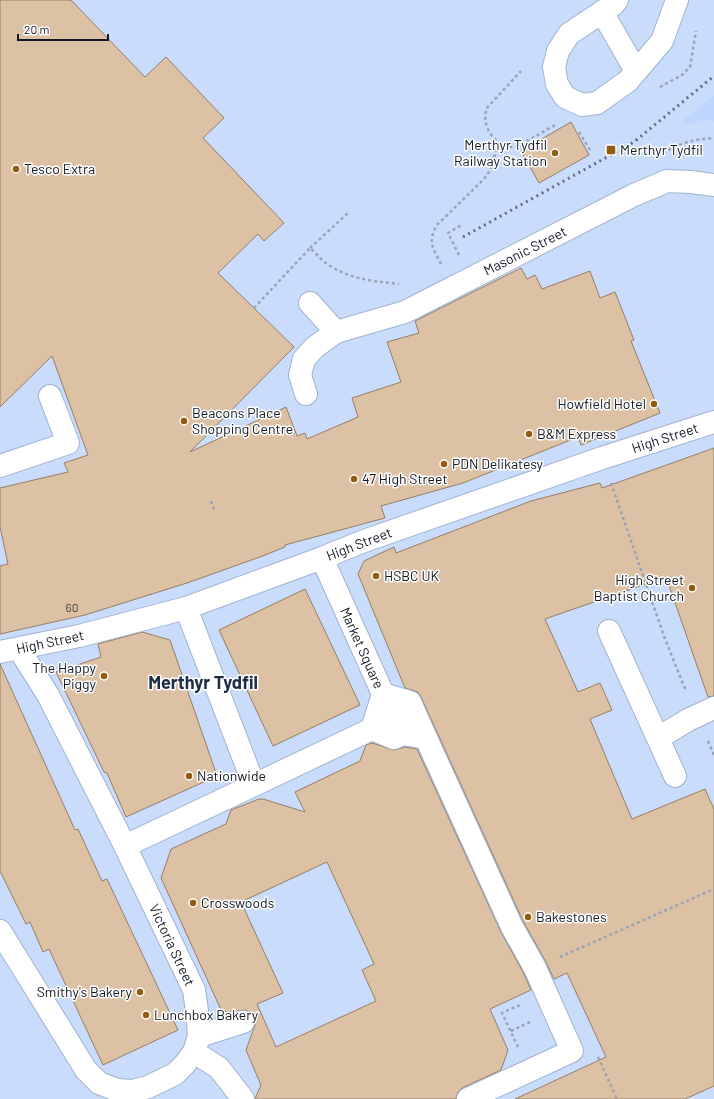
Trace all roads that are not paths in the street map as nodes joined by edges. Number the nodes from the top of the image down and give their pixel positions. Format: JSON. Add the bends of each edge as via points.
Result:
{"nodes":[{"id":1,"x":677,"y":0,"type":"edge"},
{"id":2,"x":610,"y":6,"type":"edge"},
{"id":3,"x":636,"y":71,"type":"junction"},
{"id":4,"x":714,"y":185,"type":"edge"},
{"id":5,"x":310,"y":303,"type":"dead end"},
{"id":6,"x":336,"y":332,"type":"junction"},
{"id":7,"x":306,"y":394,"type":"dead end"},
{"id":8,"x":50,"y":396,"type":"dead end"},
{"id":9,"x":714,"y":422,"type":"edge"},
{"id":10,"x":0,"y":466,"type":"edge"},
{"id":11,"x":322,"y":558,"type":"junction"},
{"id":12,"x":186,"y":608,"type":"junction"},
{"id":13,"x":609,"y":631,"type":"dead end"},
{"id":14,"x":10,"y":650,"type":"edge"},
{"id":15,"x":383,"y":694,"type":"junction"},
{"id":16,"x":706,"y":712,"type":"edge"},
{"id":17,"x":372,"y":729,"type":"junction"},
{"id":18,"x":403,"y":734,"type":"junction"},
{"id":19,"x":426,"y":738,"type":"junction"},
{"id":20,"x":658,"y":738,"type":"junction"},
{"id":21,"x":675,"y":776,"type":"dead end"},
{"id":22,"x":254,"y":785,"type":"junction"},
{"id":23,"x":125,"y":846,"type":"junction"},
{"id":24,"x":0,"y":931,"type":"edge"},
{"id":25,"x":243,"y":1022,"type":"dead end"},
{"id":26,"x":197,"y":1044,"type":"junction"},
{"id":27,"x":243,"y":1099,"type":"edge"},
{"id":28,"x":468,"y":1099,"type":"edge"}],
"edges":[{"from":1,"to":3,"type":"street","via":[[662,41]]},
{"from":2,"to":3,"type":"street"},
{"from":2,"to":3,"type":"street","via":[[569,34],[558,51],[554,67],[557,84],[565,97],[582,105],[597,103],[628,81]]},
{"from":4,"to":6,"type":"street","name":"Masonic Street","via":[[667,181],[634,195],[405,312]]},
{"from":5,"to":6,"type":"street"},
{"from":6,"to":7,"type":"street","name":"Masonic Street","via":[[315,347],[304,359],[300,375]]},
{"from":8,"to":10,"type":"street","via":[[68,443]]},
{"from":9,"to":11,"type":"street","name":"High Street","via":[[602,458]]},
{"from":11,"to":12,"type":"street","name":"High Street"},
{"from":11,"to":15,"type":"street","name":"Market Square"},
{"from":12,"to":14,"type":"street","name":"High Street","via":[[79,636]]},
{"from":12,"to":22,"type":"street"},
{"from":13,"to":20,"type":"street"},
{"from":14,"to":23,"type":"street","name":"Victoria Street","via":[[48,695]]},
{"from":15,"to":17,"type":"street","name":"Market Square"},
{"from":15,"to":18,"type":"street"},
{"from":15,"to":19,"type":"street","via":[[410,702]]},
{"from":16,"to":20,"type":"street"},
{"from":17,"to":18,"type":"street","via":[[394,738]]},
{"from":17,"to":22,"type":"street"},
{"from":18,"to":19,"type":"street"},
{"from":19,"to":28,"type":"street","via":[[512,927],[536,968],[572,1051]]},
{"from":20,"to":21,"type":"street"},
{"from":22,"to":23,"type":"street"},
{"from":23,"to":26,"type":"street","name":"Victoria Street","via":[[194,990]]},
{"from":24,"to":26,"type":"street","via":[[86,1070],[99,1083],[117,1090],[133,1091],[148,1087],[175,1074],[185,1064]]},
{"from":25,"to":26,"type":"street"},
{"from":26,"to":27,"type":"street"}]}
